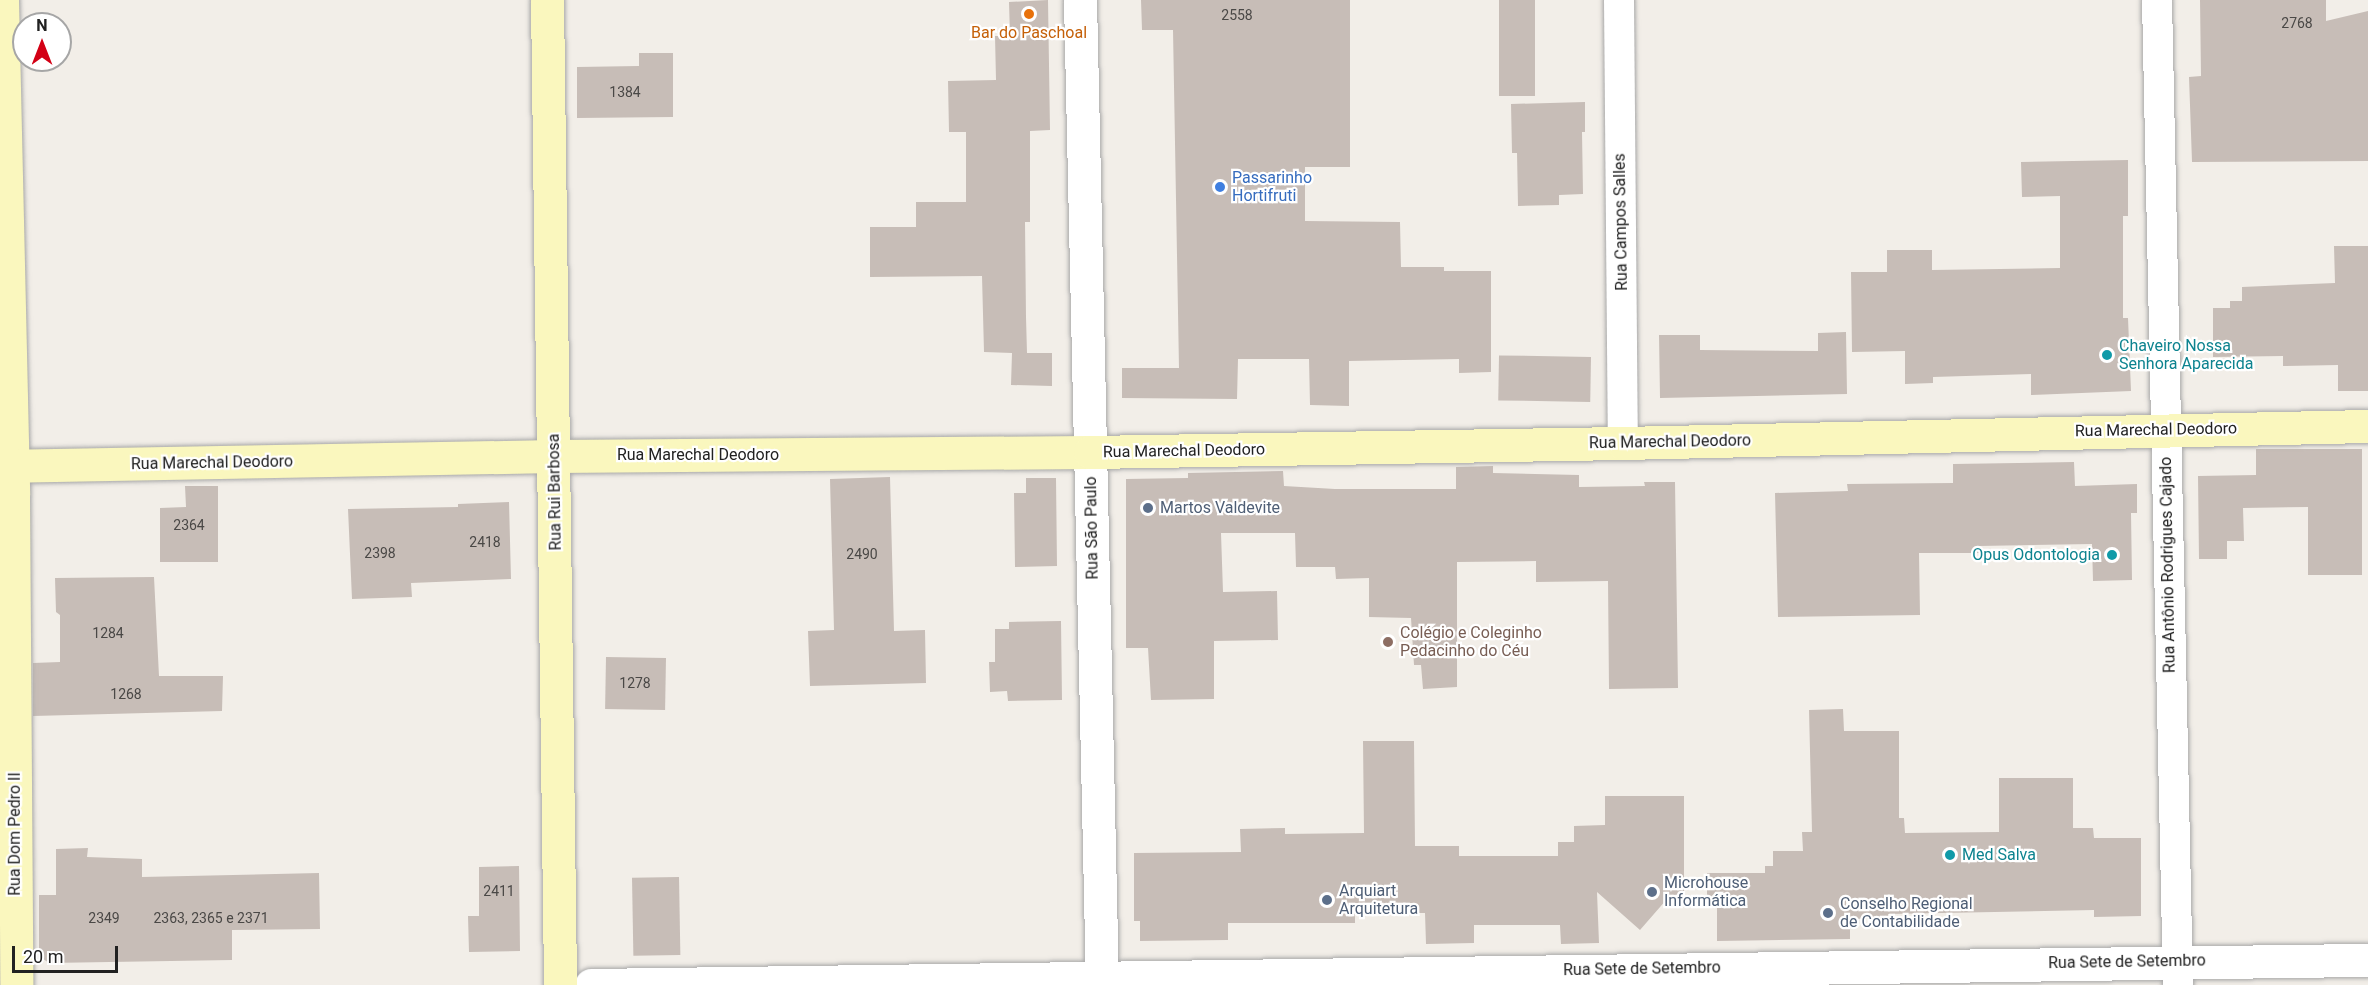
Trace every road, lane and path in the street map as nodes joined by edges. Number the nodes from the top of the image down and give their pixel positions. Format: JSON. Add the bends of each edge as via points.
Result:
{"nodes":[{"id":1,"x":2,"y":0,"type":"edge"},
{"id":2,"x":547,"y":0,"type":"edge"},
{"id":3,"x":1080,"y":0,"type":"edge"},
{"id":4,"x":1619,"y":0,"type":"edge"},
{"id":5,"x":2157,"y":0,"type":"edge"},
{"id":6,"x":2368,"y":426,"type":"edge"},
{"id":7,"x":2164,"y":430,"type":"junction"},
{"id":8,"x":1623,"y":443,"type":"junction"},
{"id":9,"x":1090,"y":452,"type":"junction"},
{"id":10,"x":554,"y":456,"type":"junction"},
{"id":11,"x":6,"y":466,"type":"edge"},
{"id":12,"x":2368,"y":960,"type":"edge"},
{"id":13,"x":2178,"y":973,"type":"edge"},
{"id":14,"x":1102,"y":981,"type":"edge"},
{"id":15,"x":16,"y":985,"type":"edge"},
{"id":16,"x":560,"y":985,"type":"edge"},
{"id":17,"x":591,"y":985,"type":"edge"}],
"edges":[{"from":1,"to":11,"type":"main road","name":"Rua Dom Pedro II"},
{"from":2,"to":10,"type":"main road","name":"Rua Rui Barbosa"},
{"from":3,"to":9,"type":"street","name":"Rua São Paulo"},
{"from":4,"to":8,"type":"street","name":"Rua Campos Salles"},
{"from":5,"to":7,"type":"street","name":"Rua Antônio Rodrigues Cajado"},
{"from":6,"to":7,"type":"main road","name":"Rua Marechal Deodoro"},
{"from":7,"to":8,"type":"main road","name":"Rua Marechal Deodoro"},
{"from":7,"to":13,"type":"street","name":"Rua Antônio Rodrigues Cajado"},
{"from":8,"to":9,"type":"main road","name":"Rua Marechal Deodoro"},
{"from":9,"to":10,"type":"main road","name":"Rua Marechal Deodoro"},
{"from":9,"to":14,"type":"street","name":"Rua São Paulo"},
{"from":10,"to":11,"type":"main road","name":"Rua Marechal Deodoro"},
{"from":10,"to":16,"type":"main road","name":"Rua Rui Barbosa"},
{"from":11,"to":15,"type":"main road","name":"Rua Dom Pedro II"},
{"from":12,"to":13,"type":"street","name":"Rua Sete de Setembro"},
{"from":13,"to":14,"type":"street","name":"Rua Sete de Setembro"},
{"from":14,"to":17,"type":"street","name":"Rua Sete de Setembro"}]}
